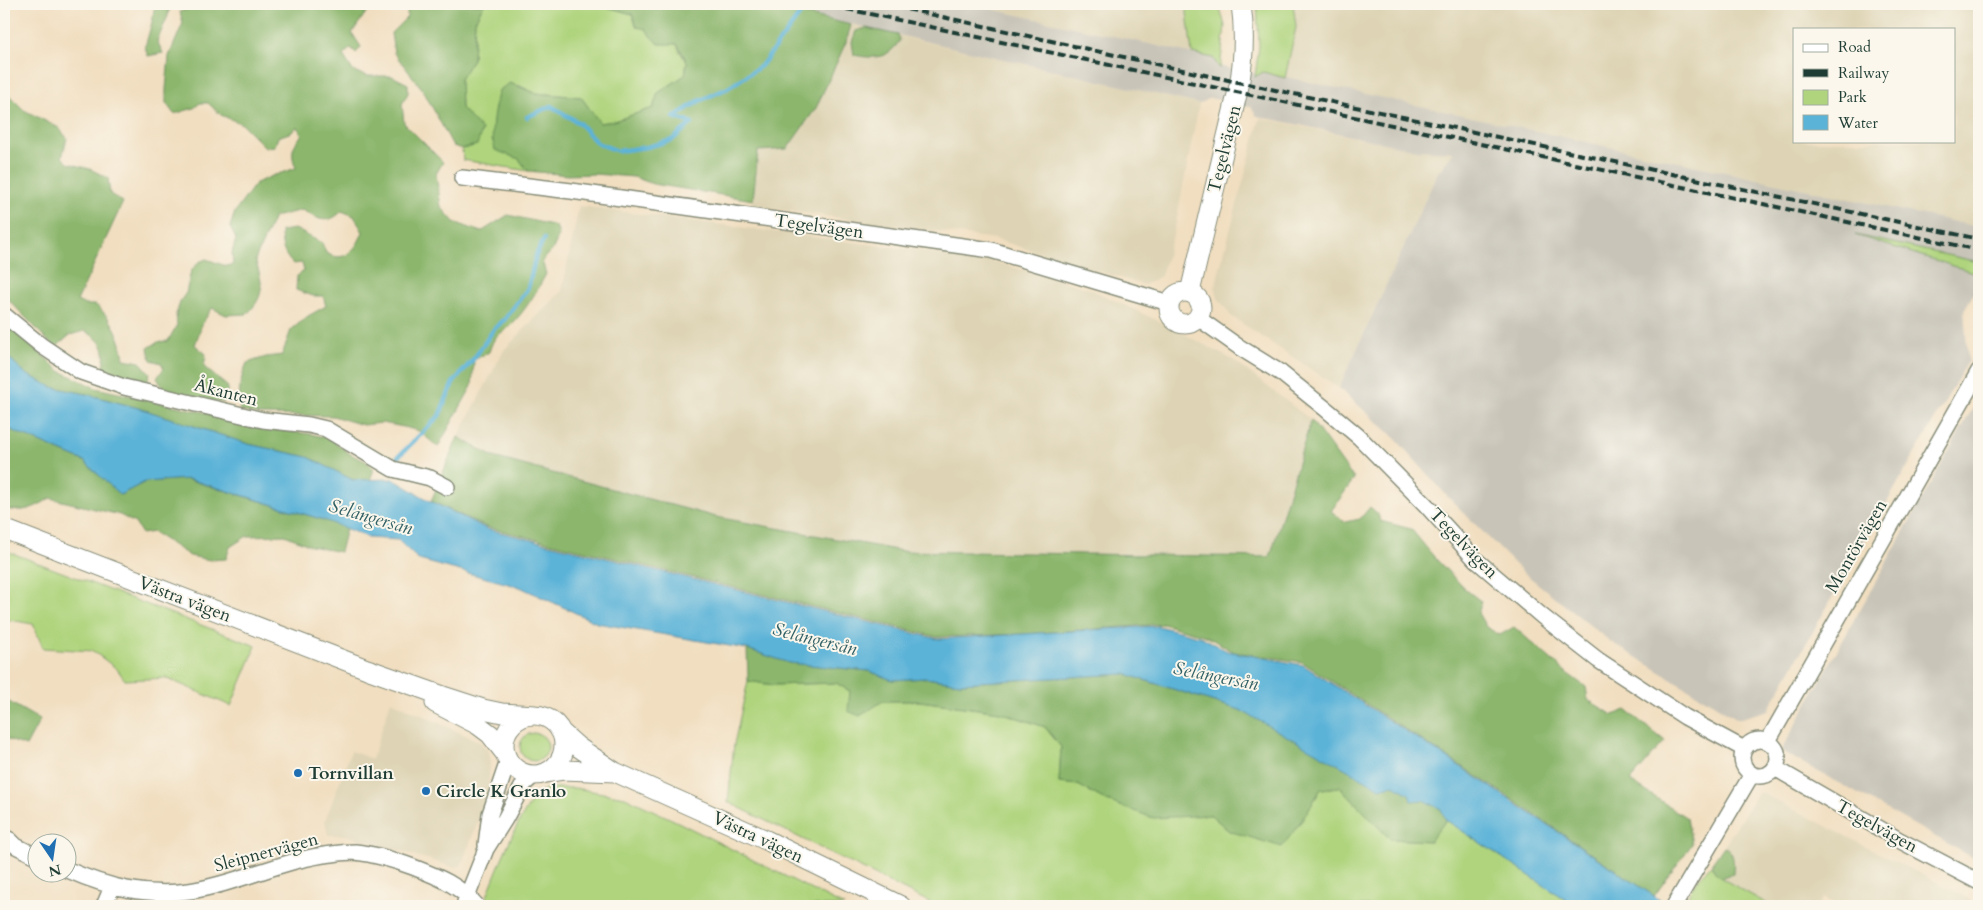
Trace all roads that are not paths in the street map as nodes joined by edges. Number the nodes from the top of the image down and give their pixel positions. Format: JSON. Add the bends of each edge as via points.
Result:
{"nodes":[{"id":1,"x":1241,"y":4,"type":"edge"},
{"id":2,"x":462,"y":178,"type":"dead end"},
{"id":3,"x":1190,"y":292,"type":"junction"},
{"id":4,"x":1169,"y":304,"type":"junction"},
{"id":5,"x":4,"y":315,"type":"edge"},
{"id":6,"x":1198,"y":318,"type":"junction"},
{"id":7,"x":1979,"y":371,"type":"edge"},
{"id":8,"x":447,"y":487,"type":"dead end"},
{"id":9,"x":4,"y":529,"type":"edge"},
{"id":10,"x":367,"y":669,"type":"junction"},
{"id":11,"x":535,"y":715,"type":"junction"},
{"id":12,"x":560,"y":731,"type":"junction"},
{"id":13,"x":1768,"y":742,"type":"junction"},
{"id":14,"x":1744,"y":749,"type":"junction"},
{"id":15,"x":506,"y":756,"type":"junction"},
{"id":16,"x":1774,"y":768,"type":"junction"},
{"id":17,"x":615,"y":772,"type":"junction"},
{"id":18,"x":540,"y":774,"type":"junction"},
{"id":19,"x":1752,"y":774,"type":"junction"},
{"id":20,"x":4,"y":837,"type":"edge"},
{"id":21,"x":486,"y":849,"type":"junction"},
{"id":22,"x":28,"y":852,"type":"edge"},
{"id":23,"x":78,"y":874,"type":"edge"},
{"id":24,"x":1979,"y":882,"type":"edge"},
{"id":25,"x":112,"y":887,"type":"junction"},
{"id":26,"x":469,"y":902,"type":"edge"},
{"id":27,"x":104,"y":906,"type":"edge"},
{"id":28,"x":900,"y":906,"type":"edge"},
{"id":29,"x":1674,"y":906,"type":"edge"}],
"edges":[{"from":1,"to":3,"type":"street","name":"Tegelvägen","via":[[1244,56],[1239,86]]},
{"from":2,"to":4,"type":"street","name":"Tegelvägen","via":[[990,250]]},
{"from":3,"to":4,"type":"street","via":[[1180,292],[1171,298]]},
{"from":3,"to":6,"type":"street","via":[[1201,303]]},
{"from":4,"to":6,"type":"street","via":[[1172,318],[1180,324]]},
{"from":5,"to":8,"type":"street","name":"Åkanten","via":[[81,372],[124,386],[263,420],[326,429],[393,469],[430,478]]},
{"from":6,"to":14,"type":"street","name":"Tegelvägen","via":[[1281,372],[1359,437],[1476,560],[1543,617],[1598,660],[1685,717]]},
{"from":7,"to":13,"type":"street","name":"Montörvägen"},
{"from":9,"to":10,"type":"street","name":"Västra vägen"},
{"from":10,"to":11,"type":"street","name":"Västra vägen","via":[[483,709]]},
{"from":10,"to":15,"type":"street","name":"Västra vägen","via":[[478,725],[490,734]]},
{"from":11,"to":12,"type":"street","via":[[549,719]]},
{"from":11,"to":15,"type":"street","via":[[519,719],[509,728],[504,737]]},
{"from":12,"to":17,"type":"street","name":"Västra vägen"},
{"from":12,"to":18,"type":"street","via":[[563,751],[556,766]]},
{"from":13,"to":14,"type":"street","via":[[1755,740]]},
{"from":13,"to":16,"type":"street","via":[[1778,756]]},
{"from":14,"to":19,"type":"street","via":[[1743,765]]},
{"from":15,"to":18,"type":"street","via":[[521,772]]},
{"from":15,"to":21,"type":"street","via":[[490,814]]},
{"from":16,"to":19,"type":"street","via":[[1764,775]]},
{"from":16,"to":24,"type":"street","name":"Tegelvägen"},
{"from":17,"to":18,"type":"street","name":"Västra vägen","via":[[564,770]]},
{"from":17,"to":28,"type":"street","name":"Västra vägen","via":[[766,840]]},
{"from":18,"to":21,"type":"street","via":[[523,785]]},
{"from":19,"to":29,"type":"street"},
{"from":20,"to":22,"type":"street"},
{"from":21,"to":26,"type":"street"},
{"from":23,"to":25,"type":"street","name":"Sleipnervägen"},
{"from":25,"to":26,"type":"street","name":"Sleipnervägen","via":[[134,892],[189,891],[290,861],[353,852],[388,857],[448,881]]},
{"from":25,"to":27,"type":"street"}]}
